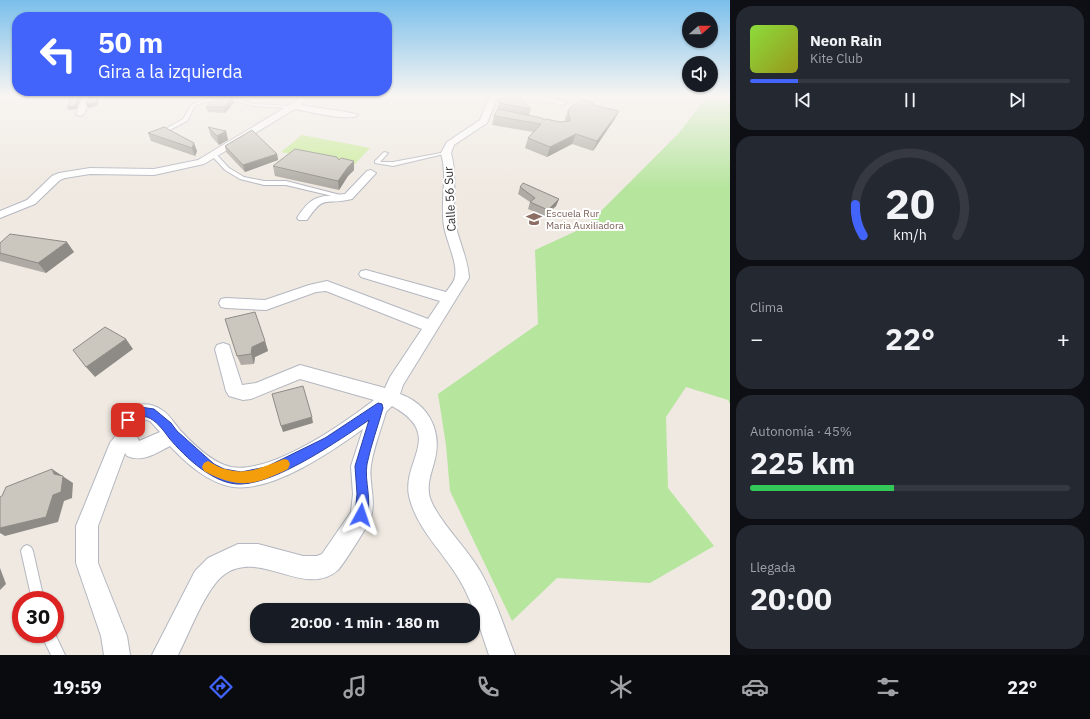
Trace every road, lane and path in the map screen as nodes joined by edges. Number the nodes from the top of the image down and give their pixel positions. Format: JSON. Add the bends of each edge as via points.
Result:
{"nodes":[{"id":1,"x":172,"y":127,"type":"edge"},
{"id":2,"x":260,"y":127,"type":"edge"},
{"id":3,"x":476,"y":127,"type":"edge"},
{"id":4,"x":162,"y":132,"type":"edge"},
{"id":5,"x":386,"y":153,"type":"dead end"},
{"id":6,"x":446,"y":153,"type":"junction"},
{"id":7,"x":215,"y":156,"type":"junction"},
{"id":8,"x":371,"y":173,"type":"dead end"},
{"id":9,"x":348,"y":197,"type":"junction"},
{"id":10,"x":0,"y":215,"type":"edge"},
{"id":11,"x":303,"y":218,"type":"dead end"},
{"id":12,"x":366,"y":274,"type":"dead end"},
{"id":13,"x":448,"y":298,"type":"junction"},
{"id":14,"x":226,"y":304,"type":"dead end"},
{"id":15,"x":432,"y":327,"type":"junction"},
{"id":16,"x":223,"y":349,"type":"dead end"},
{"id":17,"x":384,"y":402,"type":"junction"},
{"id":18,"x":173,"y":435,"type":"junction"},
{"id":19,"x":126,"y":437,"type":"junction"},
{"id":20,"x":27,"y":551,"type":"dead end"},
{"id":21,"x":36,"y":591,"type":"edge"},
{"id":22,"x":52,"y":643,"type":"edge"},
{"id":23,"x":58,"y":655,"type":"edge"},
{"id":24,"x":117,"y":655,"type":"edge"},
{"id":25,"x":165,"y":655,"type":"edge"},
{"id":26,"x":502,"y":655,"type":"edge"}],
"edges":[{"from":1,"to":4,"type":"lane"},
{"from":2,"to":7,"type":"street"},
{"from":3,"to":6,"type":"street","name":"Calle 56 Sur","via":[[450,144]]},
{"from":5,"to":6,"type":"lane","via":[[377,162],[394,164]]},
{"from":6,"to":13,"type":"street","name":"Calle 56 Sur","via":[[450,166],[450,226],[462,270],[462,278]]},
{"from":7,"to":9,"type":"lane","via":[[227,169],[242,178]]},
{"from":7,"to":10,"type":"street","via":[[186,167],[154,172],[90,171],[63,175],[56,178],[31,202]]},
{"from":8,"to":9,"type":"street"},
{"from":9,"to":11,"type":"street","via":[[319,199]]},
{"from":12,"to":13,"type":"street"},
{"from":13,"to":15,"type":"street","name":"Calle 56 Sur"},
{"from":14,"to":15,"type":"street","via":[[266,305],[327,286]]},
{"from":15,"to":17,"type":"street","name":"Calle 56 Sur"},
{"from":16,"to":17,"type":"street","via":[[235,391],[242,394],[255,391],[288,374],[300,372]]},
{"from":17,"to":18,"type":"street","via":[[329,442],[268,473],[241,478],[224,475],[209,468]]},
{"from":17,"to":25,"type":"street","name":"Calle 56 Sur","via":[[361,466],[361,515],[330,562],[319,568],[303,567],[258,555],[238,555],[216,566],[200,585]]},
{"from":17,"to":26,"type":"street","via":[[406,404],[421,418],[428,433],[427,453],[419,477],[419,497],[428,516],[472,579]]},
{"from":18,"to":19,"type":"street","via":[[143,450],[134,450]]},
{"from":18,"to":19,"type":"street","via":[[167,426],[150,412],[140,412],[128,420],[124,428]]},
{"from":19,"to":24,"type":"street","via":[[117,449],[88,526],[87,563],[114,636]]},
{"from":20,"to":21,"type":"lane"},
{"from":22,"to":23,"type":"lane"}]}
